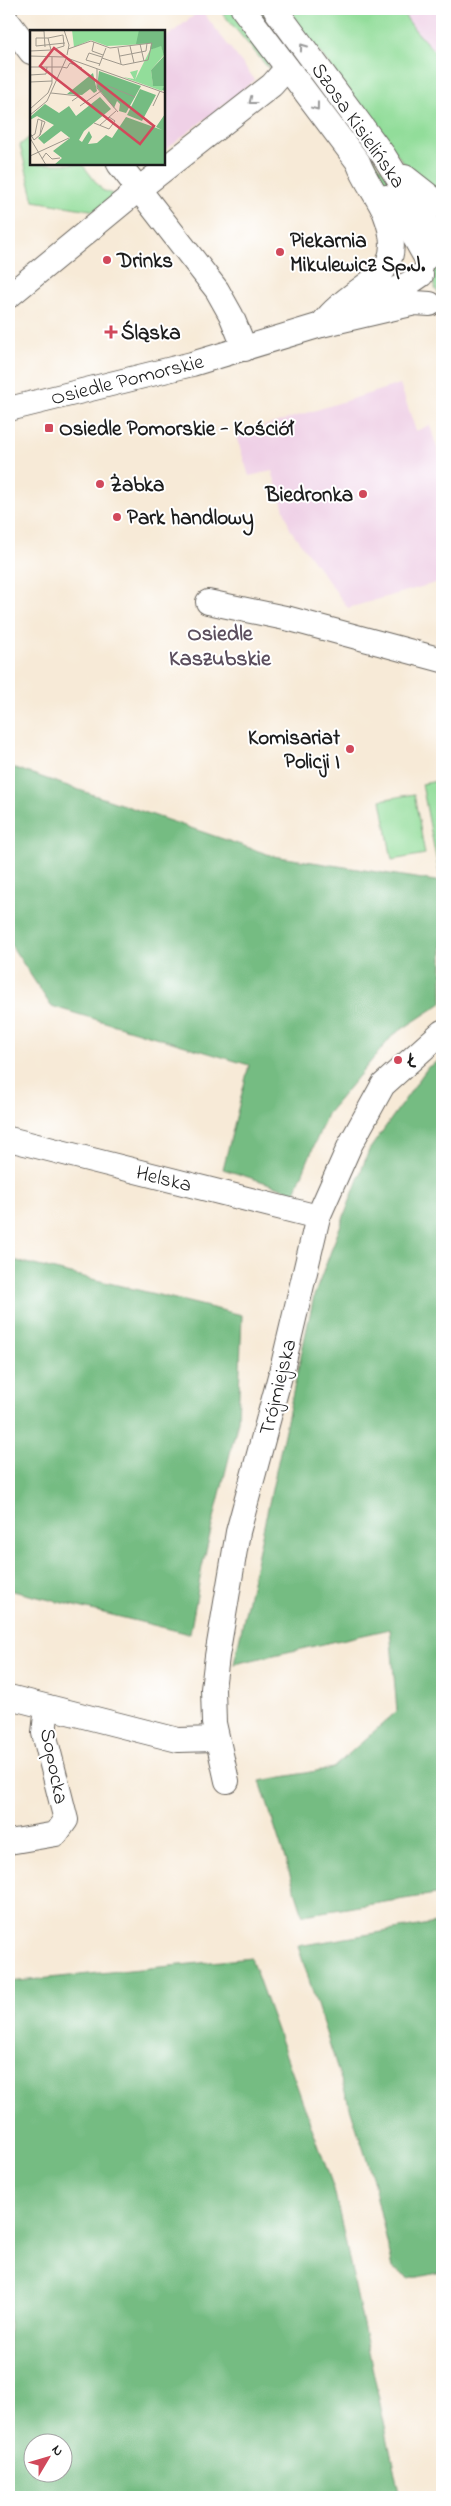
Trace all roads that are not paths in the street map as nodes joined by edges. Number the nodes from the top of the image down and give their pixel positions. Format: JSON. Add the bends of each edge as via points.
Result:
{"nodes":[{"id":1,"x":243,"y":9,"type":"edge"},
{"id":2,"x":275,"y":9,"type":"edge"},
{"id":3,"x":9,"y":23,"type":"edge"},
{"id":4,"x":30,"y":51,"type":"edge"},
{"id":5,"x":287,"y":68,"type":"junction"},
{"id":6,"x":384,"y":156,"type":"junction"},
{"id":7,"x":358,"y":162,"type":"junction"},
{"id":8,"x":120,"y":165,"type":"edge"},
{"id":9,"x":139,"y":189,"type":"junction"},
{"id":10,"x":442,"y":206,"type":"edge"},
{"id":11,"x":433,"y":255,"type":"edge"},
{"id":12,"x":9,"y":296,"type":"edge"},
{"id":13,"x":436,"y":308,"type":"edge"},
{"id":14,"x":321,"y":325,"type":"junction"},
{"id":15,"x":244,"y":349,"type":"junction"},
{"id":16,"x":9,"y":409,"type":"edge"},
{"id":17,"x":208,"y":602,"type":"dead end"},
{"id":18,"x":442,"y":660,"type":"edge"},
{"id":19,"x":442,"y":1032,"type":"edge"},
{"id":20,"x":9,"y":1139,"type":"edge"},
{"id":21,"x":318,"y":1217,"type":"junction"},
{"id":22,"x":9,"y":1697,"type":"edge"},
{"id":23,"x":47,"y":1706,"type":"junction"},
{"id":24,"x":218,"y":1739,"type":"junction"},
{"id":25,"x":227,"y":1781,"type":"dead end"},
{"id":26,"x":9,"y":1842,"type":"edge"}],
"edges":[{"from":1,"to":5,"type":"street","name":"Szosa Kisielińska"},
{"from":6,"to":2,"type":"street","name":"Szosa Kisielińska","one_way":true},
{"from":3,"to":4,"type":"street"},
{"from":5,"to":7,"type":"street","name":"Szosa Kisielińska","one_way":true},
{"from":5,"to":9,"type":"street","one_way":true,"via":[[272,86]]},
{"from":6,"to":10,"type":"street","via":[[411,183]]},
{"from":6,"to":11,"type":"street","name":"Szosa Kisielińska","via":[[422,218]]},
{"from":7,"to":11,"type":"street","name":"Szosa Kisielińska"},
{"from":7,"to":14,"type":"street","via":[[389,226],[391,247],[388,261],[378,278],[338,307]]},
{"from":8,"to":9,"type":"street"},
{"from":9,"to":12,"type":"street"},
{"from":9,"to":15,"type":"street","via":[[217,290]]},
{"from":11,"to":13,"type":"street","via":[[421,287]]},
{"from":11,"to":14,"type":"street","via":[[408,284]]},
{"from":13,"to":14,"type":"street","via":[[415,303]]},
{"from":14,"to":15,"type":"street","name":"Osiedle Pomorskie"},
{"from":15,"to":16,"type":"street","name":"Osiedle Pomorskie"},
{"from":17,"to":18,"type":"street","via":[[290,619]]},
{"from":19,"to":21,"type":"street","name":"Trójmiejska","via":[[383,1085],[350,1145]]},
{"from":20,"to":21,"type":"street","name":"Helska"},
{"from":21,"to":24,"type":"street","name":"Trójmiejska","via":[[283,1365],[238,1532],[214,1681],[214,1723]]},
{"from":22,"to":23,"type":"street","name":"Sopocka"},
{"from":23,"to":24,"type":"street","name":"Sopocka","via":[[178,1740]]},
{"from":23,"to":26,"type":"street","name":"Sopocka","via":[[44,1733],[66,1820],[56,1834]]},
{"from":24,"to":25,"type":"street","name":"Trójmiejska"}]}
